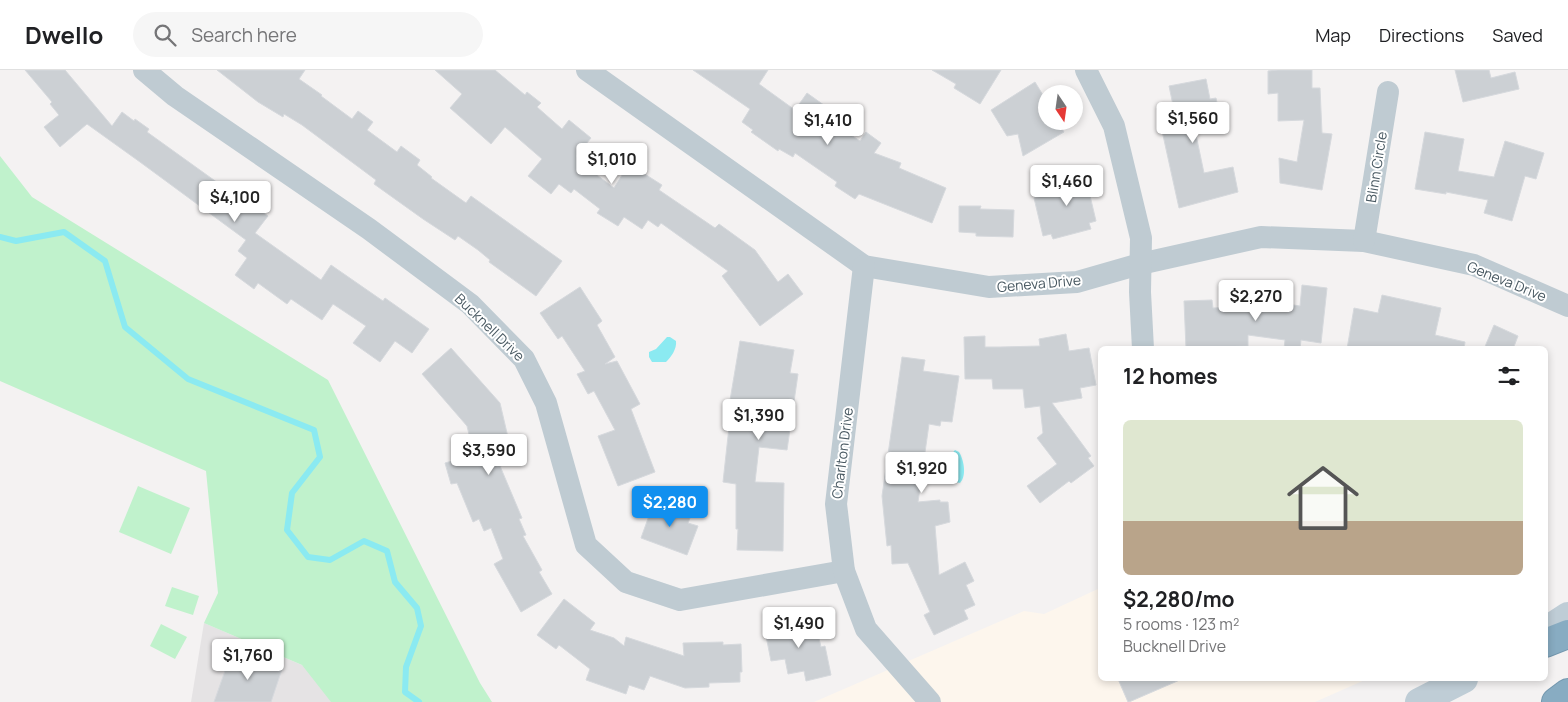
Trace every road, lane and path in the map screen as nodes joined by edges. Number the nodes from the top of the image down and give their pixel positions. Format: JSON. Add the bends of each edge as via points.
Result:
{"nodes":[{"id":1,"x":144,"y":70,"type":"edge"},
{"id":2,"x":587,"y":70,"type":"edge"},
{"id":3,"x":1086,"y":70,"type":"edge"},
{"id":4,"x":1388,"y":92,"type":"dead end"},
{"id":5,"x":1364,"y":241,"type":"junction"},
{"id":6,"x":1140,"y":264,"type":"junction"},
{"id":7,"x":864,"y":266,"type":"junction"},
{"id":8,"x":1568,"y":306,"type":"edge"},
{"id":9,"x":1143,"y":346,"type":"edge"},
{"id":10,"x":844,"y":570,"type":"junction"},
{"id":11,"x":1568,"y":616,"type":"edge"},
{"id":12,"x":1548,"y":629,"type":"edge"},
{"id":13,"x":1568,"y":634,"type":"edge"},
{"id":14,"x":1548,"y":642,"type":"edge"},
{"id":15,"x":1460,"y":681,"type":"edge"},
{"id":16,"x":1568,"y":694,"type":"edge"},
{"id":17,"x":930,"y":702,"type":"edge"},
{"id":18,"x":1419,"y":702,"type":"edge"},
{"id":19,"x":1556,"y":702,"type":"edge"}],
"edges":[{"from":1,"to":10,"type":"street","name":"Bucknell Drive","via":[[175,96],[369,228],[470,304],[524,358],[546,403],[586,545],[626,582],[680,600]]},
{"from":2,"to":7,"type":"street","name":"Geneva Drive"},
{"from":3,"to":6,"type":"street","via":[[1114,126],[1142,238]]},
{"from":4,"to":5,"type":"street","name":"Blinn Circle"},
{"from":5,"to":6,"type":"street","name":"Geneva Drive","via":[[1261,237]]},
{"from":5,"to":8,"type":"street","name":"Geneva Drive","via":[[1474,265]]},
{"from":6,"to":7,"type":"street","name":"Geneva Drive","via":[[1077,282],[989,287]]},
{"from":6,"to":9,"type":"street"},
{"from":7,"to":10,"type":"street","name":"Charlton Drive","via":[[836,504]]},
{"from":10,"to":17,"type":"street","name":"Charlton Drive","via":[[866,629]]},
{"from":11,"to":12,"type":"main road"},
{"from":13,"to":14,"type":"highway"},
{"from":15,"to":18,"type":"main road"},
{"from":16,"to":19,"type":"highway"}]}
